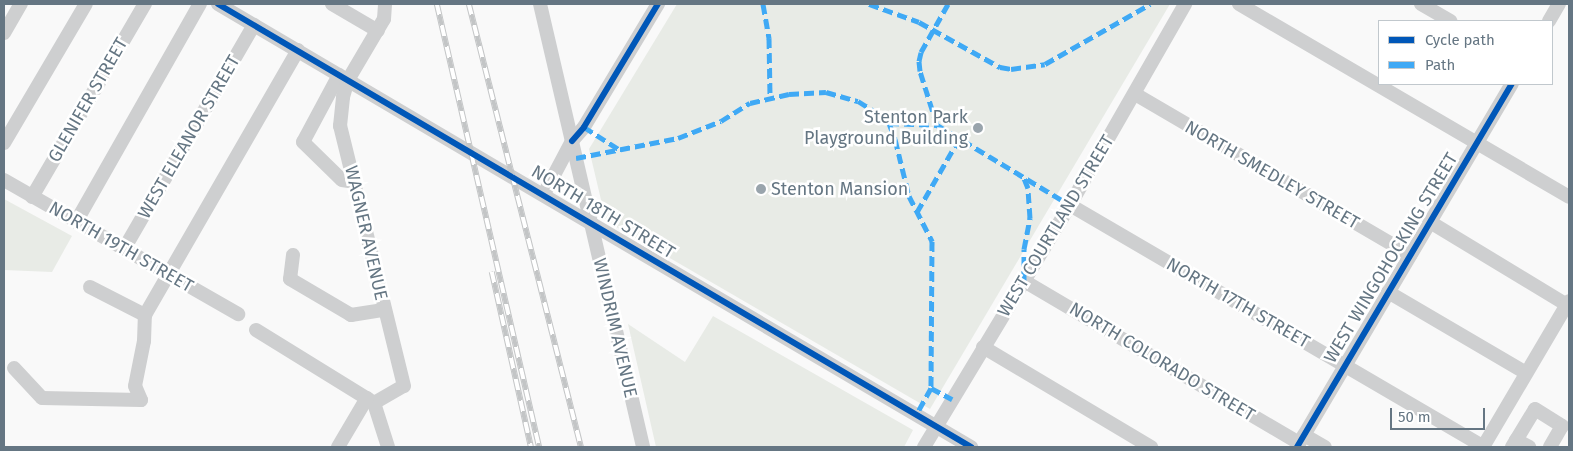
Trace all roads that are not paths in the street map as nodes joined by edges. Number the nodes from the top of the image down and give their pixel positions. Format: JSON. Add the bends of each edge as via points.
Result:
{"nodes":[{"id":1,"x":21,"y":4,"type":"edge"},
{"id":2,"x":86,"y":4,"type":"edge"},
{"id":3,"x":145,"y":4,"type":"edge"},
{"id":4,"x":200,"y":4,"type":"edge"},
{"id":5,"x":218,"y":4,"type":"edge"},
{"id":6,"x":332,"y":4,"type":"edge"},
{"id":7,"x":385,"y":4,"type":"edge"},
{"id":8,"x":540,"y":4,"type":"edge"},
{"id":9,"x":658,"y":4,"type":"edge"},
{"id":10,"x":1185,"y":4,"type":"edge"},
{"id":11,"x":1239,"y":4,"type":"edge"},
{"id":12,"x":1421,"y":4,"type":"edge"},
{"id":13,"x":1559,"y":4,"type":"edge"},
{"id":14,"x":1449,"y":20,"type":"edge"},
{"id":15,"x":1550,"y":20,"type":"edge"},
{"id":16,"x":254,"y":25,"type":"junction"},
{"id":17,"x":378,"y":31,"type":"junction"},
{"id":18,"x":4,"y":34,"type":"edge"},
{"id":19,"x":298,"y":50,"type":"junction"},
{"id":20,"x":344,"y":77,"type":"junction"},
{"id":21,"x":1378,"y":85,"type":"edge"},
{"id":22,"x":1379,"y":85,"type":"edge"},
{"id":23,"x":1511,"y":85,"type":"edge"},
{"id":24,"x":1134,"y":94,"type":"junction"},
{"id":25,"x":572,"y":142,"type":"junction"},
{"id":26,"x":1477,"y":142,"type":"junction"},
{"id":27,"x":4,"y":143,"type":"edge"},
{"id":28,"x":4,"y":180,"type":"edge"},
{"id":29,"x":354,"y":182,"type":"junction"},
{"id":30,"x":544,"y":194,"type":"junction"},
{"id":31,"x":32,"y":197,"type":"junction"},
{"id":32,"x":1569,"y":197,"type":"edge"},
{"id":33,"x":1070,"y":205,"type":"junction"},
{"id":34,"x":76,"y":222,"type":"junction"},
{"id":35,"x":591,"y":222,"type":"junction"},
{"id":36,"x":1430,"y":222,"type":"junction"},
{"id":37,"x":124,"y":248,"type":"junction"},
{"id":38,"x":293,"y":254,"type":"dead end"},
{"id":39,"x":1410,"y":255,"type":"junction"},
{"id":40,"x":167,"y":274,"type":"junction"},
{"id":41,"x":1024,"y":281,"type":"junction"},
{"id":42,"x":90,"y":287,"type":"dead end"},
{"id":43,"x":1388,"y":292,"type":"junction"},
{"id":44,"x":1568,"y":303,"type":"edge"},
{"id":45,"x":384,"y":310,"type":"junction"},
{"id":46,"x":238,"y":314,"type":"dead end"},
{"id":47,"x":145,"y":315,"type":"junction"},
{"id":48,"x":256,"y":330,"type":"dead end"},
{"id":49,"x":983,"y":348,"type":"junction"},
{"id":50,"x":1345,"y":365,"type":"junction"},
{"id":51,"x":14,"y":368,"type":"dead end"},
{"id":52,"x":1526,"y":373,"type":"junction"},
{"id":53,"x":371,"y":400,"type":"junction"},
{"id":54,"x":936,"y":427,"type":"junction"},
{"id":55,"x":1300,"y":442,"type":"edge"},
{"id":56,"x":1514,"y":444,"type":"edge"},
{"id":57,"x":338,"y":447,"type":"edge"},
{"id":58,"x":388,"y":447,"type":"edge"},
{"id":59,"x":643,"y":447,"type":"edge"},
{"id":60,"x":924,"y":447,"type":"edge"},
{"id":61,"x":971,"y":447,"type":"edge"},
{"id":62,"x":1150,"y":447,"type":"edge"},
{"id":63,"x":1324,"y":447,"type":"edge"},
{"id":64,"x":1483,"y":447,"type":"edge"},
{"id":65,"x":1529,"y":447,"type":"edge"},
{"id":66,"x":1550,"y":447,"type":"edge"}],
"edges":[{"from":1,"to":18,"type":"street"},
{"from":2,"to":27,"type":"street"},
{"from":3,"to":31,"type":"street","name":"GLENIFER STREET"},
{"from":4,"to":34,"type":"street"},
{"from":5,"to":16,"type":"street","name":"NORTH 18TH STREET"},
{"from":6,"to":17,"type":"street"},
{"from":7,"to":17,"type":"street","via":[[384,19]]},
{"from":8,"to":25,"type":"street","name":"WINDRIM AVENUE"},
{"from":9,"to":25,"type":"street"},
{"from":10,"to":24,"type":"street","name":"WEST COURTLAND STREET"},
{"from":11,"to":21,"type":"street"},
{"from":12,"to":14,"type":"street"},
{"from":13,"to":15,"type":"street"},
{"from":16,"to":19,"type":"street","name":"NORTH 18TH STREET"},
{"from":16,"to":37,"type":"street","name":"WEST ELEANOR STREET"},
{"from":17,"to":20,"type":"street"},
{"from":19,"to":20,"type":"street","name":"NORTH 18TH STREET"},
{"from":19,"to":40,"type":"street"},
{"from":20,"to":29,"type":"street","name":"WAGNER AVENUE","via":[[340,126]]},
{"from":20,"to":29,"type":"street","via":[[303,142],[342,180]]},
{"from":20,"to":30,"type":"street","name":"NORTH 18TH STREET"},
{"from":22,"to":26,"type":"street"},
{"from":23,"to":26,"type":"street","name":"WEST WINGOHOCKING STREET"},
{"from":24,"to":33,"type":"street","name":"WEST COURTLAND STREET"},
{"from":24,"to":39,"type":"street","name":"NORTH SMEDLEY STREET"},
{"from":25,"to":30,"type":"street"},
{"from":25,"to":35,"type":"street","name":"WINDRIM AVENUE"},
{"from":26,"to":32,"type":"street"},
{"from":26,"to":36,"type":"street","name":"WEST WINGOHOCKING STREET"},
{"from":28,"to":31,"type":"street","name":"NORTH 19TH STREET"},
{"from":29,"to":45,"type":"street","name":"WAGNER AVENUE"},
{"from":30,"to":35,"type":"street","name":"NORTH 18TH STREET"},
{"from":31,"to":34,"type":"street","name":"NORTH 19TH STREET"},
{"from":33,"to":41,"type":"street","name":"WEST COURTLAND STREET"},
{"from":33,"to":50,"type":"street","name":"NORTH 17TH STREET"},
{"from":34,"to":37,"type":"street","name":"NORTH 19TH STREET"},
{"from":35,"to":54,"type":"street","name":"NORTH 18TH STREET"},
{"from":35,"to":59,"type":"street","name":"WINDRIM AVENUE"},
{"from":36,"to":39,"type":"street","name":"WEST WINGOHOCKING STREET"},
{"from":36,"to":44,"type":"street"},
{"from":37,"to":40,"type":"street","name":"NORTH 19TH STREET"},
{"from":38,"to":45,"type":"street","via":[[290,280],[351,315]]},
{"from":39,"to":43,"type":"street","name":"WEST WINGOHOCKING STREET"},
{"from":40,"to":46,"type":"street","name":"NORTH 19TH STREET"},
{"from":40,"to":47,"type":"street"},
{"from":41,"to":49,"type":"street","name":"WEST COURTLAND STREET"},
{"from":41,"to":55,"type":"street","name":"NORTH COLORADO STREET"},
{"from":42,"to":47,"type":"street"},
{"from":43,"to":50,"type":"street","name":"WEST WINGOHOCKING STREET"},
{"from":43,"to":52,"type":"street"},
{"from":44,"to":52,"type":"street"},
{"from":45,"to":53,"type":"street","name":"WAGNER AVENUE","via":[[404,386]]},
{"from":47,"to":51,"type":"street","via":[[144,342],[135,386],[141,400],[42,398]]},
{"from":48,"to":53,"type":"street"},
{"from":49,"to":54,"type":"street","name":"WEST COURTLAND STREET"},
{"from":49,"to":62,"type":"street"},
{"from":50,"to":55,"type":"street","name":"WEST WINGOHOCKING STREET"},
{"from":50,"to":64,"type":"street","name":"NORTH 17TH STREET"},
{"from":52,"to":64,"type":"street"},
{"from":53,"to":57,"type":"street"},
{"from":53,"to":58,"type":"street"},
{"from":54,"to":60,"type":"street","name":"WEST COURTLAND STREET"},
{"from":54,"to":61,"type":"street","name":"NORTH 18TH STREET"},
{"from":55,"to":63,"type":"street","name":"NORTH COLORADO STREET"},
{"from":56,"to":65,"type":"street"},
{"from":56,"to":66,"type":"street","via":[[1535,409],[1562,426]]}]}
